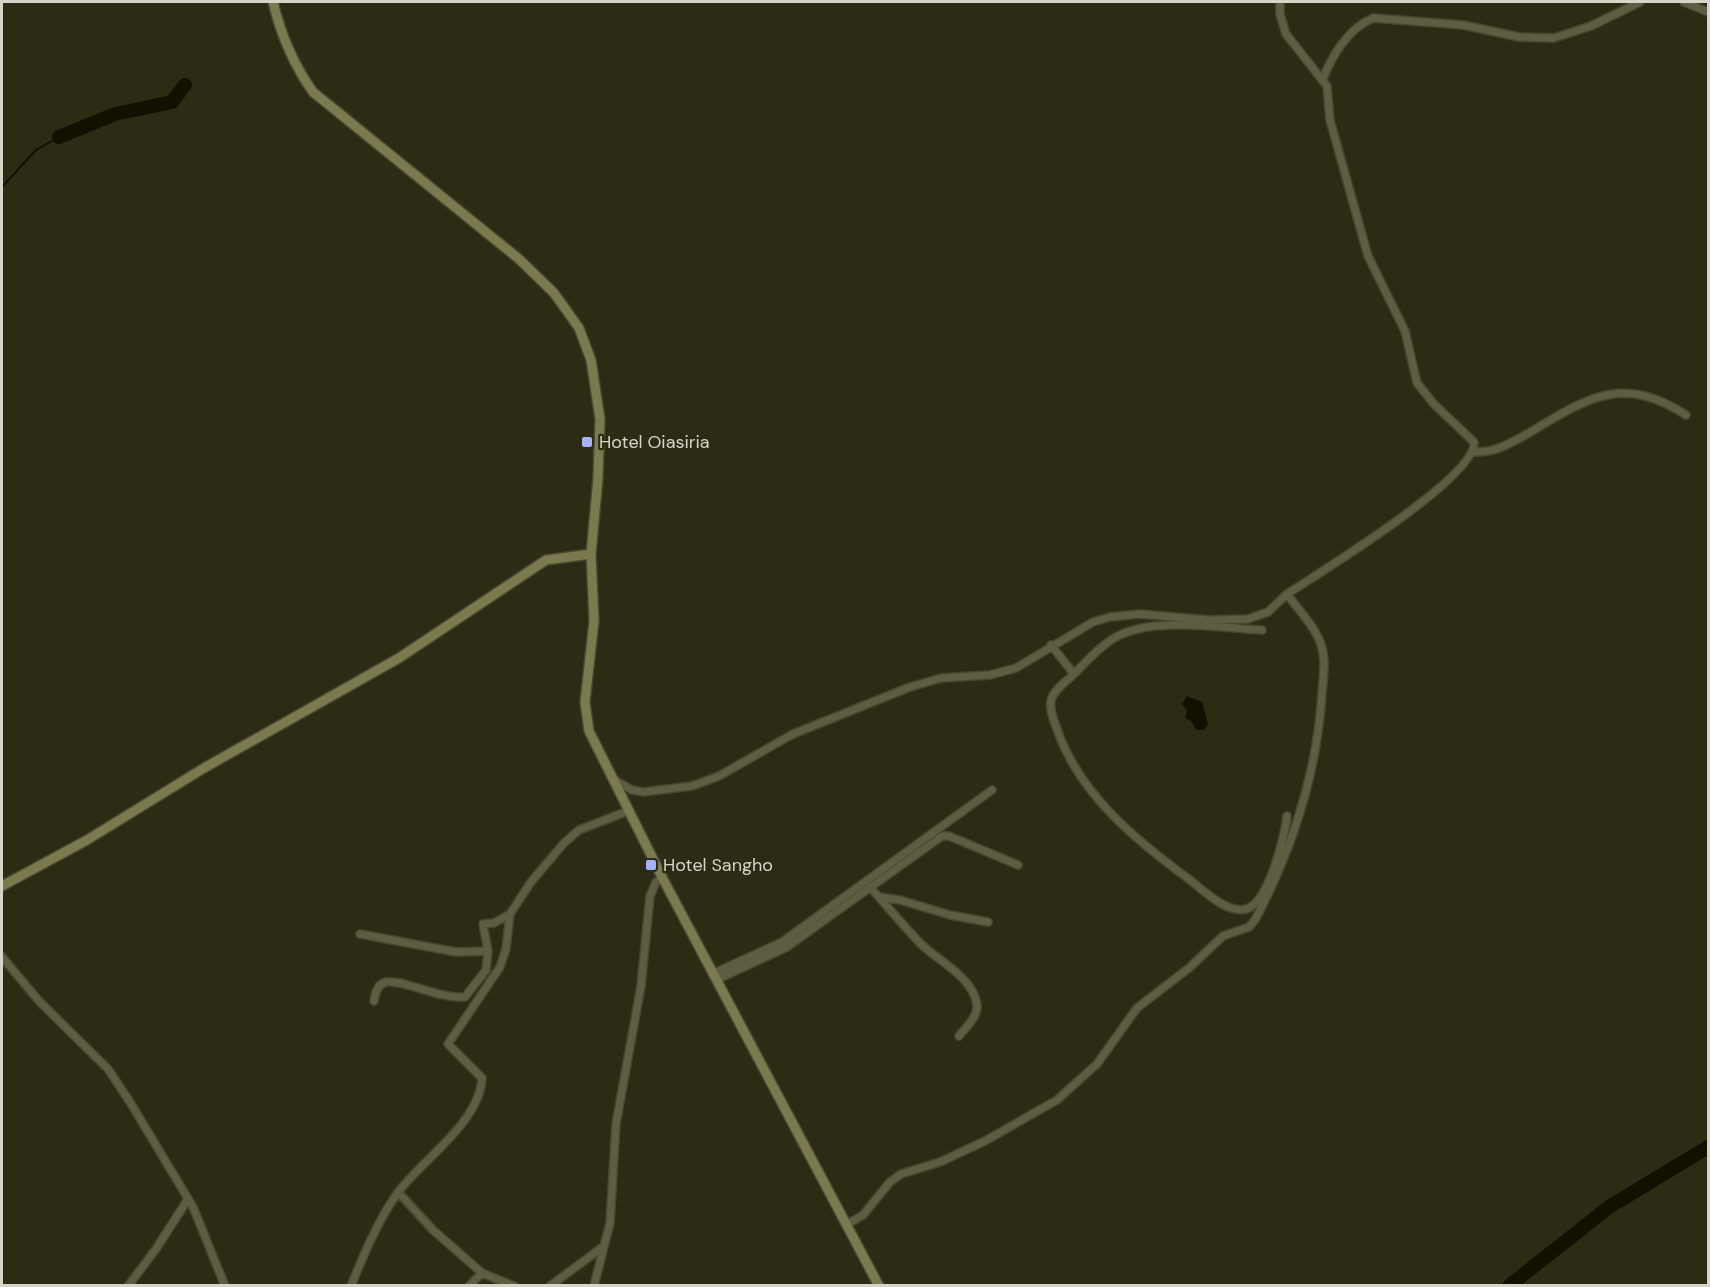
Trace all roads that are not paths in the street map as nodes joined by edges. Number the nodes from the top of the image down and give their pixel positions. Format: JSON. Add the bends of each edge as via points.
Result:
{"nodes":[{"id":1,"x":273,"y":2,"type":"edge"},
{"id":2,"x":1280,"y":2,"type":"edge"},
{"id":3,"x":1640,"y":2,"type":"edge"},
{"id":4,"x":1684,"y":2,"type":"edge"},
{"id":5,"x":1708,"y":12,"type":"edge"},
{"id":6,"x":1323,"y":79,"type":"junction"},
{"id":7,"x":1686,"y":415,"type":"dead end"},
{"id":8,"x":1472,"y":452,"type":"junction"},
{"id":9,"x":591,"y":554,"type":"junction"},
{"id":10,"x":1287,"y":594,"type":"junction"},
{"id":11,"x":1262,"y":630,"type":"dead end"},
{"id":12,"x":1051,"y":645,"type":"junction"},
{"id":13,"x":1074,"y":674,"type":"junction"},
{"id":14,"x":613,"y":779,"type":"junction"},
{"id":15,"x":992,"y":790,"type":"dead end"},
{"id":16,"x":628,"y":811,"type":"junction"},
{"id":17,"x":1287,"y":816,"type":"dead end"},
{"id":18,"x":1018,"y":865,"type":"dead end"},
{"id":19,"x":663,"y":879,"type":"junction"},
{"id":20,"x":2,"y":886,"type":"edge"},
{"id":21,"x":870,"y":887,"type":"junction"},
{"id":22,"x":879,"y":897,"type":"junction"},
{"id":23,"x":510,"y":914,"type":"junction"},
{"id":24,"x":988,"y":922,"type":"dead end"},
{"id":25,"x":360,"y":934,"type":"dead end"},
{"id":26,"x":488,"y":951,"type":"junction"},
{"id":27,"x":2,"y":957,"type":"edge"},
{"id":28,"x":714,"y":977,"type":"junction"},
{"id":29,"x":374,"y":1001,"type":"dead end"},
{"id":30,"x":959,"y":1036,"type":"dead end"},
{"id":31,"x":398,"y":1192,"type":"junction"},
{"id":32,"x":188,"y":1199,"type":"junction"},
{"id":33,"x":846,"y":1225,"type":"junction"},
{"id":34,"x":604,"y":1246,"type":"junction"},
{"id":35,"x":482,"y":1273,"type":"junction"},
{"id":36,"x":128,"y":1286,"type":"edge"},
{"id":37,"x":225,"y":1286,"type":"edge"},
{"id":38,"x":351,"y":1286,"type":"edge"},
{"id":39,"x":469,"y":1286,"type":"edge"},
{"id":40,"x":514,"y":1286,"type":"edge"},
{"id":41,"x":550,"y":1286,"type":"edge"},
{"id":42,"x":594,"y":1286,"type":"edge"},
{"id":43,"x":879,"y":1286,"type":"edge"}],
"edges":[{"from":1,"to":9,"type":"street","via":[[287,49],[313,92],[519,259],[554,293],[579,328],[591,360],[600,419]]},
{"from":2,"to":6,"type":"street","via":[[1286,34]]},
{"from":3,"to":6,"type":"street","via":[[1592,26],[1554,39],[1519,37],[1463,25],[1373,18],[1340,46]]},
{"from":4,"to":5,"type":"street"},
{"from":6,"to":8,"type":"street","via":[[1329,93],[1332,129],[1368,256],[1405,331],[1413,375],[1424,393],[1474,442]]},
{"from":7,"to":8,"type":"street","via":[[1639,394],[1611,393],[1558,415],[1498,451]]},
{"from":8,"to":10,"type":"street","via":[[1420,505]]},
{"from":9,"to":14,"type":"street","via":[[594,621],[585,702],[589,731]]},
{"from":9,"to":20,"type":"street","via":[[546,560],[399,658]]},
{"from":10,"to":12,"type":"street","via":[[1257,617],[1209,620],[1126,615],[1093,622]]},
{"from":10,"to":33,"type":"street","via":[[1322,645],[1320,720],[1298,820],[1255,920],[1249,927],[1223,936],[1137,1008],[1097,1064],[1057,1100],[1009,1129],[940,1162],[901,1174],[863,1215]]},
{"from":11,"to":13,"type":"street","via":[[1165,626],[1143,629],[1114,638]]},
{"from":12,"to":13,"type":"street"},
{"from":12,"to":14,"type":"street","via":[[1004,672],[928,681],[830,719],[793,734],[704,782],[643,792]]},
{"from":13,"to":17,"type":"street","via":[[1051,700],[1054,723],[1068,757],[1121,824],[1213,897],[1235,909],[1244,910],[1256,903],[1281,849]]},
{"from":14,"to":16,"type":"street"},
{"from":15,"to":28,"type":"street","via":[[782,942]]},
{"from":16,"to":19,"type":"street"},
{"from":16,"to":23,"type":"street","via":[[588,825],[571,836]]},
{"from":18,"to":21,"type":"street","via":[[942,836]]},
{"from":19,"to":28,"type":"street"},
{"from":19,"to":34,"type":"street","via":[[656,882],[650,896],[641,986],[615,1124],[612,1205]]},
{"from":21,"to":22,"type":"street"},
{"from":21,"to":28,"type":"street","via":[[787,947]]},
{"from":22,"to":24,"type":"street"},
{"from":22,"to":30,"type":"street","via":[[920,943],[972,989],[976,1014]]},
{"from":23,"to":26,"type":"street","via":[[495,923],[483,924]]},
{"from":23,"to":31,"type":"street","via":[[500,967],[448,1044],[478,1072],[482,1088],[467,1115]]},
{"from":25,"to":26,"type":"street","via":[[456,952]]},
{"from":26,"to":29,"type":"street","via":[[486,970],[465,997],[441,996],[386,982],[375,992]]},
{"from":27,"to":32,"type":"street","via":[[39,1001],[108,1069]]},
{"from":28,"to":33,"type":"street"},
{"from":31,"to":35,"type":"street","via":[[433,1230]]},
{"from":31,"to":38,"type":"street","via":[[368,1243]]},
{"from":32,"to":36,"type":"street"},
{"from":32,"to":37,"type":"street"},
{"from":33,"to":43,"type":"street"},
{"from":34,"to":41,"type":"street"},
{"from":34,"to":42,"type":"street"},
{"from":35,"to":39,"type":"street"},
{"from":35,"to":40,"type":"street"}]}
